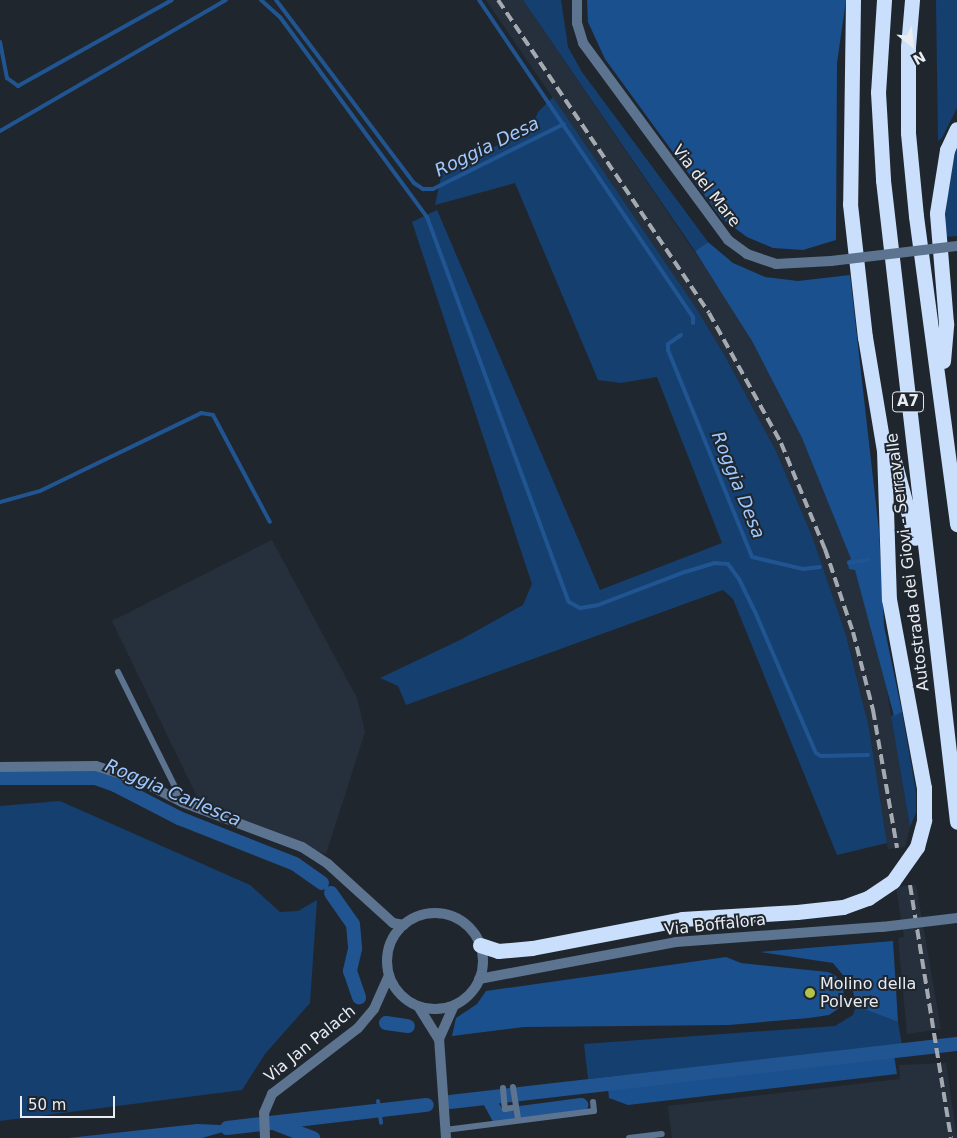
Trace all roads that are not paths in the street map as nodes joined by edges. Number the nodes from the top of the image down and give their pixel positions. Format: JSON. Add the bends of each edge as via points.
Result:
{"nodes":[{"id":1,"x":577,"y":0,"type":"edge"},
{"id":2,"x":853,"y":0,"type":"edge"},
{"id":3,"x":884,"y":0,"type":"edge"},
{"id":4,"x":912,"y":0,"type":"edge"},
{"id":5,"x":957,"y":129,"type":"edge"},
{"id":6,"x":957,"y":246,"type":"edge"},
{"id":7,"x":940,"y":385,"type":"junction"},
{"id":8,"x":876,"y":392,"type":"junction"},
{"id":9,"x":957,"y":524,"type":"edge"},
{"id":10,"x":927,"y":584,"type":"junction"},
{"id":11,"x":118,"y":672,"type":"dead end"},
{"id":12,"x":0,"y":767,"type":"edge"},
{"id":13,"x":182,"y":802,"type":"junction"},
{"id":14,"x":957,"y":822,"type":"edge"},
{"id":15,"x":957,"y":918,"type":"edge"},
{"id":16,"x":404,"y":925,"type":"junction"},
{"id":17,"x":480,"y":945,"type":"junction"},
{"id":18,"x":389,"y":976,"type":"junction"},
{"id":19,"x":479,"y":979,"type":"junction"},
{"id":20,"x":454,"y":1005,"type":"junction"},
{"id":21,"x":418,"y":1006,"type":"junction"},
{"id":22,"x":439,"y":1039,"type":"junction"},
{"id":23,"x":513,"y":1087,"type":"dead end"},
{"id":24,"x":503,"y":1088,"type":"dead end"},
{"id":25,"x":593,"y":1102,"type":"dead end"},
{"id":26,"x":516,"y":1107,"type":"junction"},
{"id":27,"x":518,"y":1120,"type":"junction"},
{"id":28,"x":446,"y":1134,"type":"edge"},
{"id":29,"x":662,"y":1134,"type":"dead end"},
{"id":30,"x":265,"y":1138,"type":"edge"},
{"id":31,"x":629,"y":1138,"type":"edge"}],
"edges":[{"from":1,"to":6,"type":"street","name":"Via del Mare","bridge":true,"via":[[577,23],[583,43],[728,240],[747,254],[776,264],[831,262]]},
{"from":2,"to":8,"type":"highway","via":[[850,204],[865,337]]},
{"from":3,"to":10,"type":"highway","name":"Autostrada dei Giovi - Serravalle","number":"A7","via":[[879,135]]},
{"from":4,"to":7,"type":"highway","number":"A7","via":[[908,47],[908,132],[916,216]]},
{"from":5,"to":7,"type":"highway","via":[[947,150],[937,213],[946,323]]},
{"from":7,"to":9,"type":"highway","number":"A7"},
{"from":8,"to":10,"type":"highway"},
{"from":8,"to":17,"type":"highway","bridge":true,"via":[[884,450],[889,599],[924,788],[924,820],[917,847],[893,881],[868,898],[843,907],[682,920],[532,948],[498,951]]},
{"from":10,"to":14,"type":"highway","name":"Autostrada dei Giovi - Serravalle","number":"A7"},
{"from":11,"to":13,"type":"lane"},
{"from":12,"to":13,"type":"street","via":[[96,766],[139,780]]},
{"from":13,"to":16,"type":"street","via":[[302,847],[328,864],[393,923]]},
{"from":15,"to":19,"type":"street","name":"Via Boffalora","bridge":true,"via":[[882,927],[676,942]]},
{"from":16,"to":17,"type":"street","via":[[422,915],[446,915],[466,926]]},
{"from":16,"to":18,"type":"street","via":[[389,947]]},
{"from":17,"to":19,"type":"street"},
{"from":18,"to":21,"type":"street","via":[[400,994]]},
{"from":18,"to":30,"type":"street","name":"Via Jan Palach","via":[[374,1010],[358,1028],[276,1088],[264,1113]]},
{"from":19,"to":20,"type":"street","via":[[469,995]]},
{"from":20,"to":21,"type":"street","via":[[437,1009]]},
{"from":20,"to":22,"type":"street"},
{"from":21,"to":22,"type":"street"},
{"from":22,"to":28,"type":"street"},
{"from":23,"to":26,"type":"lane"},
{"from":24,"to":26,"type":"lane","via":[[505,1109]]},
{"from":25,"to":27,"type":"lane","via":[[594,1111]]},
{"from":26,"to":27,"type":"lane"},
{"from":27,"to":28,"type":"lane"},
{"from":29,"to":31,"type":"lane"}]}
